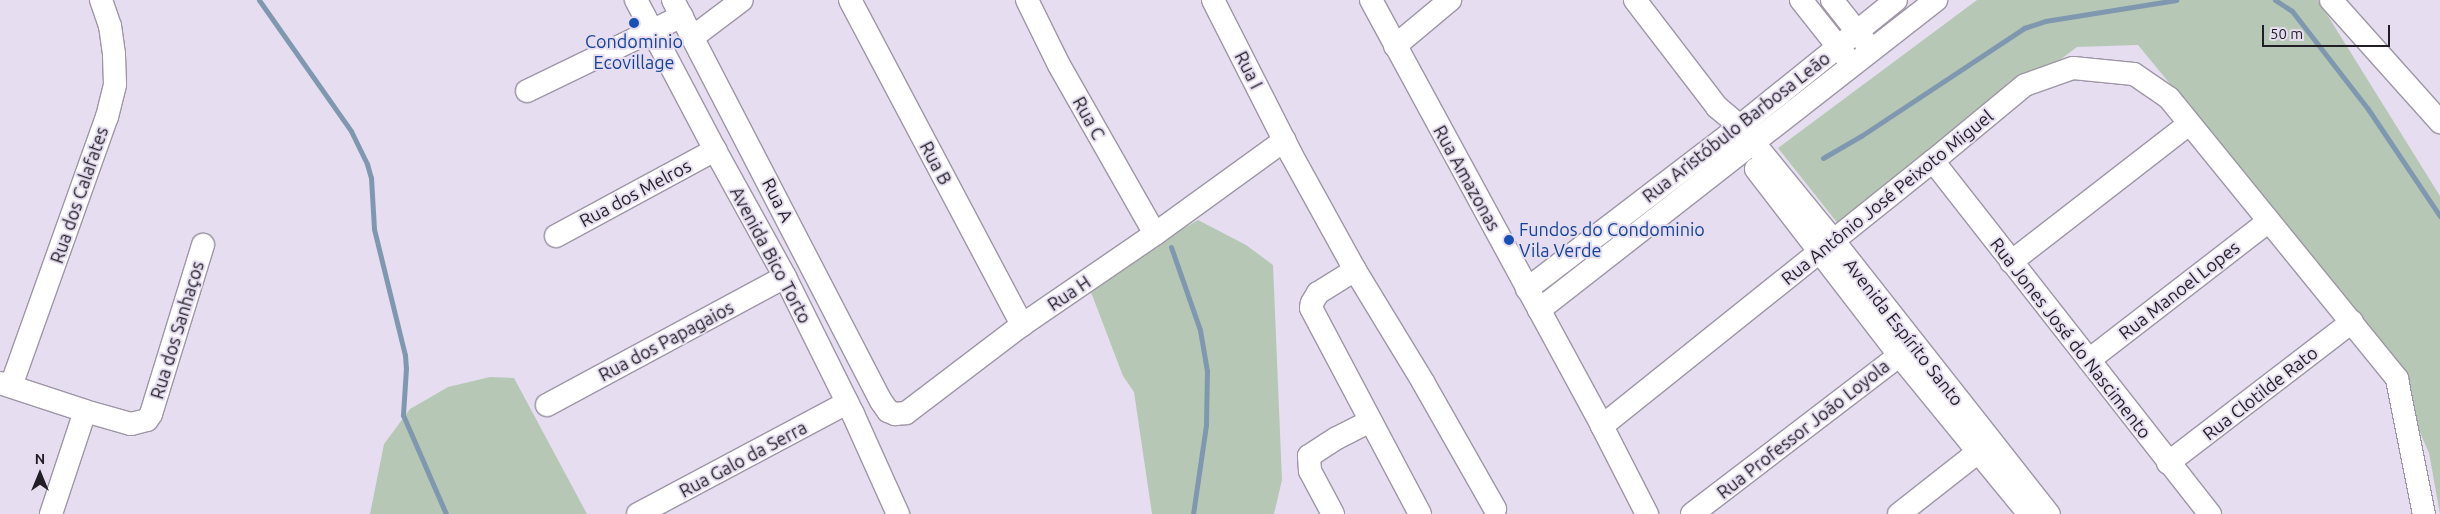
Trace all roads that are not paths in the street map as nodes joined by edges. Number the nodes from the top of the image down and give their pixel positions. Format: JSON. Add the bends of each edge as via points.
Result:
{"nodes":[{"id":1,"x":101,"y":0,"type":"edge"},
{"id":2,"x":636,"y":0,"type":"edge"},
{"id":3,"x":742,"y":0,"type":"edge"},
{"id":4,"x":850,"y":0,"type":"edge"},
{"id":5,"x":1027,"y":0,"type":"edge"},
{"id":6,"x":1213,"y":0,"type":"edge"},
{"id":7,"x":1372,"y":0,"type":"edge"},
{"id":8,"x":1450,"y":0,"type":"edge"},
{"id":9,"x":1634,"y":0,"type":"edge"},
{"id":10,"x":1801,"y":0,"type":"edge"},
{"id":11,"x":1832,"y":0,"type":"edge"},
{"id":12,"x":1896,"y":0,"type":"edge"},
{"id":13,"x":1936,"y":0,"type":"edge"},
{"id":14,"x":2331,"y":0,"type":"edge"},
{"id":15,"x":677,"y":8,"type":"edge"},
{"id":16,"x":653,"y":31,"type":"junction"},
{"id":17,"x":1856,"y":31,"type":"junction"},
{"id":18,"x":694,"y":37,"type":"junction"},
{"id":19,"x":1395,"y":46,"type":"junction"},
{"id":20,"x":1838,"y":46,"type":"junction"},
{"id":21,"x":1871,"y":50,"type":"junction"},
{"id":22,"x":1852,"y":64,"type":"junction"},
{"id":23,"x":527,"y":91,"type":"dead end"},
{"id":24,"x":2440,"y":122,"type":"edge"},
{"id":25,"x":2189,"y":124,"type":"junction"},
{"id":26,"x":1741,"y":139,"type":"junction"},
{"id":27,"x":1284,"y":140,"type":"junction"},
{"id":28,"x":715,"y":150,"type":"junction"},
{"id":29,"x":1933,"y":162,"type":"junction"},
{"id":30,"x":2269,"y":221,"type":"junction"},
{"id":31,"x":1155,"y":234,"type":"junction"},
{"id":32,"x":556,"y":236,"type":"dead end"},
{"id":33,"x":203,"y":245,"type":"dead end"},
{"id":34,"x":1825,"y":246,"type":"junction"},
{"id":35,"x":2011,"y":262,"type":"junction"},
{"id":36,"x":1355,"y":270,"type":"junction"},
{"id":37,"x":785,"y":277,"type":"junction"},
{"id":38,"x":1527,"y":289,"type":"junction"},
{"id":39,"x":1539,"y":310,"type":"junction"},
{"id":40,"x":2352,"y":322,"type":"junction"},
{"id":41,"x":1022,"y":325,"type":"junction"},
{"id":42,"x":1906,"y":350,"type":"junction"},
{"id":43,"x":2089,"y":360,"type":"junction"},
{"id":44,"x":6,"y":384,"type":"edge"},
{"id":45,"x":881,"y":401,"type":"junction"},
{"id":46,"x":547,"y":405,"type":"dead end"},
{"id":47,"x":850,"y":409,"type":"junction"},
{"id":48,"x":84,"y":411,"type":"junction"},
{"id":49,"x":1370,"y":421,"type":"junction"},
{"id":50,"x":1602,"y":426,"type":"junction"},
{"id":51,"x":1978,"y":452,"type":"junction"},
{"id":52,"x":2168,"y":463,"type":"junction"},
{"id":53,"x":1495,"y":509,"type":"dead end"},
{"id":54,"x":1641,"y":512,"type":"edge"},
{"id":55,"x":51,"y":514,"type":"edge"},
{"id":56,"x":638,"y":514,"type":"edge"},
{"id":57,"x":898,"y":514,"type":"edge"},
{"id":58,"x":1333,"y":514,"type":"edge"},
{"id":59,"x":1420,"y":514,"type":"edge"},
{"id":60,"x":1692,"y":514,"type":"edge"},
{"id":61,"x":1899,"y":514,"type":"edge"},
{"id":62,"x":2029,"y":514,"type":"edge"},
{"id":63,"x":2049,"y":514,"type":"edge"},
{"id":64,"x":2210,"y":514,"type":"edge"},
{"id":65,"x":2424,"y":514,"type":"edge"}],
"edges":[{"from":1,"to":44,"type":"street","name":"Rua dos Calafates","via":[[113,45],[115,84],[107,117]]},
{"from":2,"to":16,"type":"street","name":"Avenida Bico Torto"},
{"from":3,"to":18,"type":"street"},
{"from":4,"to":41,"type":"street","name":"Rua B"},
{"from":5,"to":31,"type":"street","name":"Rua C","via":[[1059,65]]},
{"from":6,"to":27,"type":"street","name":"Rua I"},
{"from":7,"to":19,"type":"street","name":"Rua Amazonas"},
{"from":8,"to":19,"type":"street"},
{"from":9,"to":26,"type":"street","name":"Avenida Espírito Santo"},
{"from":10,"to":20,"type":"street"},
{"from":11,"to":17,"type":"street"},
{"from":12,"to":17,"type":"street","name":"Rua Aristóbulo Barbosa Leão"},
{"from":13,"to":21,"type":"street"},
{"from":14,"to":24,"type":"street"},
{"from":15,"to":16,"type":"street"},
{"from":15,"to":18,"type":"street","name":"Rua A"},
{"from":16,"to":23,"type":"street"},
{"from":16,"to":28,"type":"street","name":"Avenida Bico Torto"},
{"from":17,"to":20,"type":"street","name":"Rua Aristóbulo Barbosa Leão"},
{"from":17,"to":21,"type":"street"},
{"from":18,"to":45,"type":"street","name":"Rua A"},
{"from":19,"to":38,"type":"street","name":"Rua Amazonas"},
{"from":20,"to":22,"type":"street"},
{"from":20,"to":26,"type":"street","name":"Rua Aristóbulo Barbosa Leão"},
{"from":21,"to":22,"type":"street"},
{"from":22,"to":26,"type":"street"},
{"from":25,"to":29,"type":"street","name":"Rua Antônio José Peixoto Miguel","via":[[2169,98],[2134,74],[2073,68],[2025,84]]},
{"from":25,"to":30,"type":"street","name":"Rua Antônio José Peixoto Miguel"},
{"from":25,"to":35,"type":"street"},
{"from":26,"to":34,"type":"street","name":"Avenida Espírito Santo"},
{"from":26,"to":38,"type":"street","name":"Rua Aristóbulo Barbosa Leão"},
{"from":26,"to":39,"type":"street"},
{"from":27,"to":31,"type":"street","name":"Rua H"},
{"from":27,"to":36,"type":"street","name":"Rua I"},
{"from":28,"to":32,"type":"street","name":"Rua dos Melros"},
{"from":28,"to":37,"type":"street","name":"Avenida Bico Torto"},
{"from":29,"to":34,"type":"street","name":"Rua Antônio José Peixoto Miguel"},
{"from":29,"to":35,"type":"street","name":"Rua Jones José do Nascimento"},
{"from":30,"to":40,"type":"street","name":"Rua Antônio José Peixoto Miguel"},
{"from":30,"to":43,"type":"street","name":"Rua Manoel Lopes"},
{"from":31,"to":41,"type":"street","name":"Rua H"},
{"from":33,"to":48,"type":"street","name":"Rua dos Sanhaços","via":[[151,414],[142,423],[131,424]]},
{"from":34,"to":42,"type":"street","name":"Avenida Espírito Santo"},
{"from":34,"to":50,"type":"street","name":"Rua Antônio José Peixoto Miguel"},
{"from":35,"to":43,"type":"street","name":"Rua Jones José do Nascimento"},
{"from":36,"to":49,"type":"street","via":[[1318,293],[1311,308]]},
{"from":36,"to":53,"type":"street","name":"Rua I"},
{"from":37,"to":46,"type":"street","name":"Rua dos Papagaios"},
{"from":37,"to":47,"type":"street","name":"Avenida Bico Torto"},
{"from":38,"to":39,"type":"street","name":"Rua Amazonas"},
{"from":39,"to":50,"type":"street","name":"Rua Amazonas"},
{"from":40,"to":52,"type":"street","name":"Rua Clotilde Rato"},
{"from":40,"to":65,"type":"street","name":"Rua Antônio José Peixoto Miguel","via":[[2398,379]]},
{"from":41,"to":45,"type":"street","name":"Rua H","via":[[906,413],[891,413]]},
{"from":42,"to":51,"type":"street","name":"Avenida Espírito Santo"},
{"from":42,"to":60,"type":"street","name":"Rua Professor João Loyola"},
{"from":42,"to":63,"type":"street","name":"Avenida Espírito Santo"},
{"from":43,"to":52,"type":"street","name":"Rua Jones José do Nascimento"},
{"from":44,"to":48,"type":"street"},
{"from":45,"to":47,"type":"street"},
{"from":47,"to":56,"type":"street","name":"Rua Galo da Serra"},
{"from":47,"to":57,"type":"street","name":"Avenida Bico Torto"},
{"from":48,"to":55,"type":"street"},
{"from":49,"to":58,"type":"street","via":[[1309,456],[1310,471]]},
{"from":49,"to":59,"type":"street"},
{"from":50,"to":54,"type":"street","name":"Rua Amazonas"},
{"from":51,"to":61,"type":"street"},
{"from":51,"to":62,"type":"street","name":"Avenida Espírito Santo"},
{"from":52,"to":64,"type":"street","name":"Rua Jones José do Nascimento"}]}
